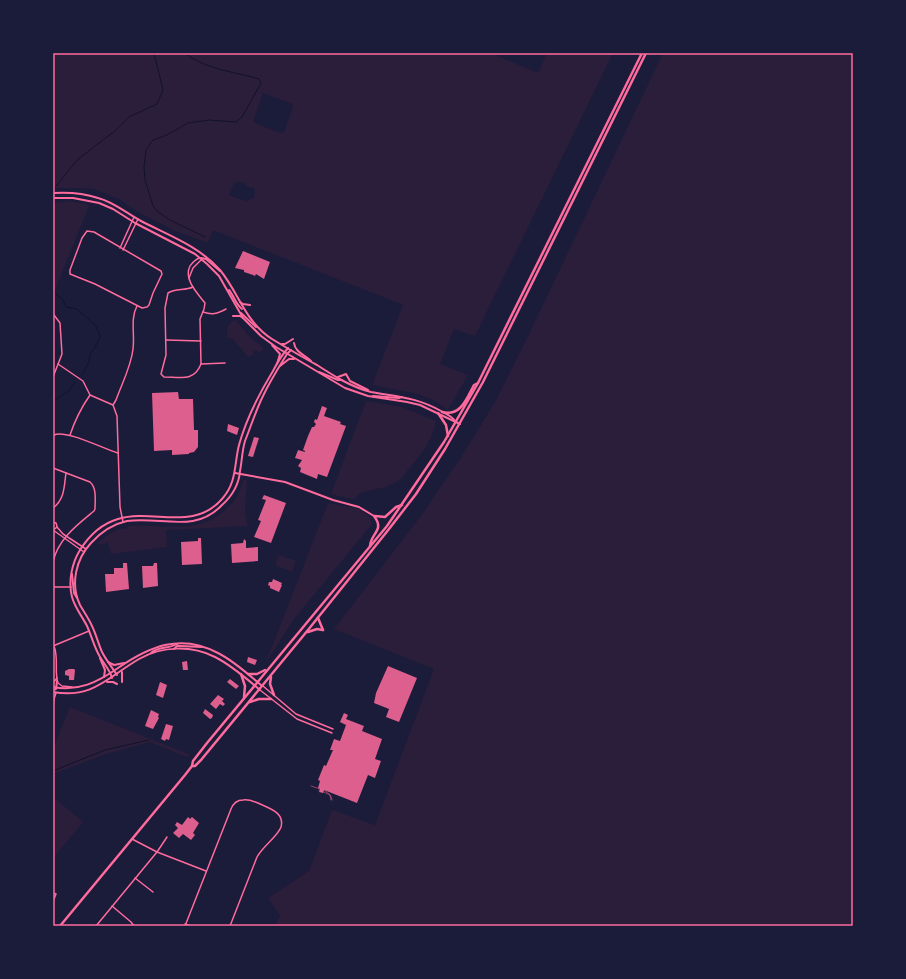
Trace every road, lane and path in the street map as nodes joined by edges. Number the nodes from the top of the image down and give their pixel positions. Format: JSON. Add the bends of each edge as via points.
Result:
{"nodes":[{"id":1,"x":642,"y":53,"type":"edge"},
{"id":2,"x":646,"y":53,"type":"edge"},
{"id":3,"x":53,"y":193,"type":"edge"},
{"id":4,"x":53,"y":198,"type":"edge"},
{"id":5,"x":134,"y":217,"type":"junction"},
{"id":6,"x":138,"y":219,"type":"junction"},
{"id":7,"x":132,"y":221,"type":"junction"},
{"id":8,"x":136,"y":223,"type":"junction"},
{"id":9,"x":120,"y":248,"type":"junction"},
{"id":10,"x":194,"y":248,"type":"junction"},
{"id":11,"x":123,"y":250,"type":"junction"},
{"id":12,"x":201,"y":259,"type":"junction"},
{"id":13,"x":222,"y":273,"type":"junction"},
{"id":14,"x":189,"y":278,"type":"junction"},
{"id":15,"x":193,"y":287,"type":"junction"},
{"id":16,"x":226,"y":288,"type":"junction"},
{"id":17,"x":239,"y":302,"type":"junction"},
{"id":18,"x":250,"y":305,"type":"dead end"},
{"id":19,"x":136,"y":306,"type":"junction"},
{"id":20,"x":226,"y":309,"type":"dead end"},
{"id":21,"x":244,"y":309,"type":"junction"},
{"id":22,"x":203,"y":312,"type":"junction"},
{"id":23,"x":240,"y":312,"type":"junction"},
{"id":24,"x":54,"y":315,"type":"dead end"},
{"id":25,"x":233,"y":316,"type":"dead end"},
{"id":26,"x":245,"y":320,"type":"junction"},
{"id":27,"x":260,"y":329,"type":"junction"},
{"id":28,"x":293,"y":339,"type":"dead end"},
{"id":29,"x":166,"y":340,"type":"junction"},
{"id":30,"x":200,"y":342,"type":"junction"},
{"id":31,"x":268,"y":342,"type":"junction"},
{"id":32,"x":276,"y":342,"type":"junction"},
{"id":33,"x":294,"y":343,"type":"dead end"},
{"id":34,"x":289,"y":349,"type":"junction"},
{"id":35,"x":286,"y":353,"type":"junction"},
{"id":36,"x":298,"y":360,"type":"junction"},
{"id":37,"x":225,"y":363,"type":"dead end"},
{"id":38,"x":58,"y":364,"type":"junction"},
{"id":39,"x":201,"y":364,"type":"junction"},
{"id":40,"x":277,"y":364,"type":"junction"},
{"id":41,"x":315,"y":364,"type":"junction"},
{"id":42,"x":280,"y":366,"type":"junction"},
{"id":43,"x":315,"y":370,"type":"junction"},
{"id":44,"x":333,"y":375,"type":"junction"},
{"id":45,"x":53,"y":377,"type":"edge"},
{"id":46,"x":342,"y":380,"type":"junction"},
{"id":47,"x":478,"y":383,"type":"junction"},
{"id":48,"x":376,"y":393,"type":"junction"},
{"id":49,"x":90,"y":395,"type":"junction"},
{"id":50,"x":370,"y":396,"type":"junction"},
{"id":51,"x":404,"y":397,"type":"junction"},
{"id":52,"x":113,"y":405,"type":"junction"},
{"id":53,"x":442,"y":412,"type":"junction"},
{"id":54,"x":438,"y":413,"type":"junction"},
{"id":55,"x":456,"y":422,"type":"junction"},
{"id":56,"x":460,"y":424,"type":"junction"},
{"id":57,"x":54,"y":434,"type":"edge"},
{"id":58,"x":70,"y":435,"type":"junction"},
{"id":59,"x":448,"y":436,"type":"junction"},
{"id":60,"x":118,"y":453,"type":"junction"},
{"id":61,"x":53,"y":468,"type":"edge"},
{"id":62,"x":66,"y":473,"type":"junction"},
{"id":63,"x":235,"y":473,"type":"junction"},
{"id":64,"x":240,"y":474,"type":"junction"},
{"id":65,"x":402,"y":505,"type":"junction"},
{"id":66,"x":53,"y":508,"type":"edge"},
{"id":67,"x":374,"y":516,"type":"junction"},
{"id":68,"x":122,"y":517,"type":"junction"},
{"id":69,"x":53,"y":522,"type":"edge"},
{"id":70,"x":123,"y":522,"type":"junction"},
{"id":71,"x":57,"y":527,"type":"junction"},
{"id":72,"x":53,"y":530,"type":"edge"},
{"id":73,"x":66,"y":536,"type":"junction"},
{"id":74,"x":65,"y":539,"type":"junction"},
{"id":75,"x":370,"y":546,"type":"junction"},
{"id":76,"x":81,"y":548,"type":"junction"},
{"id":77,"x":86,"y":549,"type":"junction"},
{"id":78,"x":84,"y":552,"type":"junction"},
{"id":79,"x":53,"y":562,"type":"edge"},
{"id":80,"x":72,"y":570,"type":"junction"},
{"id":81,"x":53,"y":587,"type":"edge"},
{"id":82,"x":71,"y":587,"type":"junction"},
{"id":83,"x":78,"y":598,"type":"junction"},
{"id":84,"x":318,"y":618,"type":"junction"},
{"id":85,"x":89,"y":631,"type":"junction"},
{"id":86,"x":307,"y":632,"type":"junction"},
{"id":87,"x":177,"y":644,"type":"junction"},
{"id":88,"x":54,"y":646,"type":"edge"},
{"id":89,"x":204,"y":647,"type":"junction"},
{"id":90,"x":174,"y":649,"type":"junction"},
{"id":91,"x":150,"y":654,"type":"junction"},
{"id":92,"x":100,"y":658,"type":"junction"},
{"id":93,"x":128,"y":661,"type":"junction"},
{"id":94,"x":108,"y":662,"type":"junction"},
{"id":95,"x":267,"y":669,"type":"junction"},
{"id":96,"x":123,"y":670,"type":"junction"},
{"id":97,"x":114,"y":671,"type":"junction"},
{"id":98,"x":111,"y":673,"type":"junction"},
{"id":99,"x":240,"y":674,"type":"junction"},
{"id":100,"x":248,"y":674,"type":"junction"},
{"id":101,"x":272,"y":674,"type":"junction"},
{"id":102,"x":117,"y":675,"type":"junction"},
{"id":103,"x":104,"y":678,"type":"junction"},
{"id":104,"x":112,"y":678,"type":"junction"},
{"id":105,"x":57,"y":680,"type":"junction"},
{"id":106,"x":106,"y":682,"type":"junction"},
{"id":107,"x":122,"y":682,"type":"dead end"},
{"id":108,"x":258,"y":682,"type":"junction"},
{"id":109,"x":53,"y":683,"type":"edge"},
{"id":110,"x":117,"y":684,"type":"dead end"},
{"id":111,"x":254,"y":686,"type":"junction"},
{"id":112,"x":263,"y":686,"type":"junction"},
{"id":113,"x":56,"y":688,"type":"junction"},
{"id":114,"x":77,"y":688,"type":"junction"},
{"id":115,"x":54,"y":690,"type":"edge"},
{"id":116,"x":260,"y":690,"type":"junction"},
{"id":117,"x":274,"y":695,"type":"junction"},
{"id":118,"x":244,"y":698,"type":"junction"},
{"id":119,"x":271,"y":699,"type":"junction"},
{"id":120,"x":53,"y":702,"type":"edge"},
{"id":121,"x":250,"y":702,"type":"junction"},
{"id":122,"x":333,"y":730,"type":"dead end"},
{"id":123,"x":332,"y":733,"type":"dead end"},
{"id":124,"x":192,"y":766,"type":"junction"},
{"id":125,"x":311,"y":786,"type":"dead end"},
{"id":126,"x":319,"y":790,"type":"dead end"},
{"id":127,"x":167,"y":837,"type":"dead end"},
{"id":128,"x":132,"y":839,"type":"junction"},
{"id":129,"x":157,"y":852,"type":"junction"},
{"id":130,"x":206,"y":870,"type":"junction"},
{"id":131,"x":135,"y":878,"type":"junction"},
{"id":132,"x":153,"y":892,"type":"dead end"},
{"id":133,"x":53,"y":893,"type":"edge"},
{"id":134,"x":54,"y":899,"type":"dead end"},
{"id":135,"x":112,"y":906,"type":"junction"},
{"id":136,"x":185,"y":925,"type":"edge"},
{"id":137,"x":60,"y":926,"type":"edge"},
{"id":138,"x":96,"y":926,"type":"edge"},
{"id":139,"x":134,"y":926,"type":"edge"},
{"id":140,"x":191,"y":926,"type":"edge"},
{"id":141,"x":230,"y":926,"type":"edge"}],
"edges":[{"from":1,"to":47,"type":"main road"},
{"from":2,"to":56,"type":"main road"},
{"from":3,"to":5,"type":"main road","via":[[81,194],[99,198]]},
{"from":4,"to":7,"type":"main road","via":[[90,200],[113,209]]},
{"from":5,"to":6,"type":"main road"},
{"from":5,"to":7,"type":"street"},
{"from":6,"to":8,"type":"street"},
{"from":6,"to":10,"type":"main road"},
{"from":7,"to":8,"type":"main road"},
{"from":7,"to":9,"type":"street"},
{"from":8,"to":11,"type":"street"},
{"from":8,"to":12,"type":"main road"},
{"from":9,"to":11,"type":"street"},
{"from":9,"to":19,"type":"street","via":[[94,232],[87,231],[69,272]]},
{"from":10,"to":12,"type":"main road"},
{"from":10,"to":13,"type":"main road"},
{"from":11,"to":19,"type":"street","via":[[161,271],[162,274],[150,305],[142,308]]},
{"from":12,"to":13,"type":"main road"},
{"from":12,"to":14,"type":"street"},
{"from":12,"to":14,"type":"street","via":[[194,260],[189,269]]},
{"from":12,"to":16,"type":"main road"},
{"from":13,"to":17,"type":"main road"},
{"from":14,"to":15,"type":"street"},
{"from":15,"to":22,"type":"street","via":[[204,303]]},
{"from":15,"to":29,"type":"street","via":[[168,293],[165,308]]},
{"from":16,"to":21,"type":"main road","via":[[239,307]]},
{"from":16,"to":23,"type":"main road"},
{"from":17,"to":18,"type":"main road"},
{"from":17,"to":21,"type":"main road"},
{"from":19,"to":52,"type":"street","via":[[133,315],[131,359]]},
{"from":20,"to":22,"type":"street","via":[[218,314]]},
{"from":21,"to":27,"type":"main road"},
{"from":22,"to":30,"type":"street","via":[[200,319]]},
{"from":23,"to":26,"type":"main road"},
{"from":23,"to":27,"type":"main road"},
{"from":24,"to":38,"type":"street","via":[[60,323],[62,354]]},
{"from":25,"to":26,"type":"main road","via":[[240,316]]},
{"from":26,"to":31,"type":"main road"},
{"from":27,"to":32,"type":"main road"},
{"from":28,"to":32,"type":"main road","via":[[285,344]]},
{"from":29,"to":30,"type":"street"},
{"from":29,"to":39,"type":"street","via":[[166,355],[161,374],[163,376],[190,377]]},
{"from":30,"to":39,"type":"street"},
{"from":31,"to":35,"type":"main road"},
{"from":31,"to":40,"type":"main road","via":[[279,353]]},
{"from":32,"to":34,"type":"main road"},
{"from":33,"to":41,"type":"main road","via":[[297,350]]},
{"from":34,"to":35,"type":"main road"},
{"from":34,"to":41,"type":"main road"},
{"from":35,"to":36,"type":"main road"},
{"from":35,"to":40,"type":"main road"},
{"from":35,"to":42,"type":"main road"},
{"from":36,"to":42,"type":"main road","via":[[290,358]]},
{"from":36,"to":43,"type":"main road"},
{"from":37,"to":39,"type":"street"},
{"from":38,"to":45,"type":"street"},
{"from":38,"to":49,"type":"street","via":[[82,381]]},
{"from":40,"to":63,"type":"main road","via":[[251,412],[239,444]]},
{"from":41,"to":44,"type":"main road"},
{"from":42,"to":64,"type":"main road","via":[[263,396],[246,440]]},
{"from":43,"to":46,"type":"main road"},
{"from":43,"to":50,"type":"main road","via":[[350,390]]},
{"from":44,"to":46,"type":"main road"},
{"from":44,"to":48,"type":"main road","via":[[339,377],[346,374],[350,381]]},
{"from":46,"to":48,"type":"main road","via":[[357,388]]},
{"from":47,"to":53,"type":"main road","via":[[474,385],[459,410],[452,413]]},
{"from":47,"to":55,"type":"main road"},
{"from":48,"to":51,"type":"main road"},
{"from":49,"to":52,"type":"street"},
{"from":49,"to":58,"type":"street","via":[[76,416]]},
{"from":50,"to":51,"type":"main road"},
{"from":50,"to":54,"type":"main road","via":[[413,403]]},
{"from":51,"to":53,"type":"main road","via":[[423,402]]},
{"from":52,"to":60,"type":"street","via":[[117,416]]},
{"from":53,"to":55,"type":"main road"},
{"from":54,"to":55,"type":"main road"},
{"from":54,"to":59,"type":"main road","via":[[446,425]]},
{"from":55,"to":56,"type":"main road"},
{"from":55,"to":59,"type":"main road"},
{"from":56,"to":84,"type":"main road","via":[[416,494]]},
{"from":57,"to":58,"type":"street"},
{"from":58,"to":60,"type":"street"},
{"from":59,"to":65,"type":"main road"},
{"from":60,"to":68,"type":"street"},
{"from":61,"to":62,"type":"street"},
{"from":62,"to":66,"type":"street","via":[[63,493]]},
{"from":62,"to":73,"type":"street","via":[[90,482],[94,488],[94,511]]},
{"from":63,"to":64,"type":"main road"},
{"from":63,"to":68,"type":"main road","via":[[231,486],[223,498],[203,513],[182,518],[149,515]]},
{"from":64,"to":67,"type":"main road","via":[[283,481],[359,507]]},
{"from":64,"to":70,"type":"main road","via":[[234,491],[226,502],[203,518],[184,522]]},
{"from":65,"to":67,"type":"main road","via":[[385,517]]},
{"from":65,"to":75,"type":"main road"},
{"from":67,"to":75,"type":"main road","via":[[379,526]]},
{"from":68,"to":70,"type":"street"},
{"from":68,"to":76,"type":"main road","via":[[103,526]]},
{"from":69,"to":71,"type":"street"},
{"from":70,"to":77,"type":"main road","via":[[102,532]]},
{"from":71,"to":72,"type":"street"},
{"from":71,"to":73,"type":"street"},
{"from":72,"to":74,"type":"street"},
{"from":73,"to":74,"type":"street"},
{"from":73,"to":76,"type":"street"},
{"from":74,"to":76,"type":"street"},
{"from":74,"to":79,"type":"street"},
{"from":75,"to":95,"type":"main road"},
{"from":76,"to":77,"type":"street"},
{"from":76,"to":78,"type":"street"},
{"from":76,"to":80,"type":"main road"},
{"from":77,"to":78,"type":"main road"},
{"from":78,"to":83,"type":"main road","via":[[77,568]]},
{"from":80,"to":82,"type":"main road"},
{"from":80,"to":83,"type":"main road","via":[[74,593]]},
{"from":81,"to":82,"type":"street"},
{"from":82,"to":85,"type":"main road","via":[[74,603]]},
{"from":83,"to":94,"type":"main road"},
{"from":84,"to":86,"type":"main road"},
{"from":84,"to":86,"type":"main road","via":[[323,630]]},
{"from":85,"to":88,"type":"street"},
{"from":85,"to":92,"type":"main road"},
{"from":86,"to":101,"type":"main road"},
{"from":87,"to":89,"type":"main road"},
{"from":87,"to":91,"type":"main road"},
{"from":87,"to":93,"type":"main road","via":[[158,646]]},
{"from":88,"to":105,"type":"street","via":[[58,662]]},
{"from":89,"to":90,"type":"main road","via":[[177,646]]},
{"from":89,"to":100,"type":"main road","via":[[223,655]]},
{"from":90,"to":91,"type":"main road"},
{"from":90,"to":99,"type":"main road","via":[[192,649],[208,654],[222,660]]},
{"from":91,"to":96,"type":"main road"},
{"from":92,"to":98,"type":"main road"},
{"from":92,"to":103,"type":"main road","via":[[105,670]]},
{"from":93,"to":94,"type":"main road","via":[[116,665]]},
{"from":93,"to":97,"type":"main road"},
{"from":94,"to":97,"type":"main road"},
{"from":95,"to":100,"type":"main road","via":[[256,674]]},
{"from":95,"to":108,"type":"main road"},
{"from":96,"to":102,"type":"main road"},
{"from":96,"to":107,"type":"main road"},
{"from":97,"to":98,"type":"main road"},
{"from":97,"to":102,"type":"main road"},
{"from":98,"to":103,"type":"main road"},
{"from":98,"to":104,"type":"main road"},
{"from":99,"to":111,"type":"main road"},
{"from":99,"to":118,"type":"main road","via":[[246,688]]},
{"from":100,"to":108,"type":"main road"},
{"from":101,"to":112,"type":"main road"},
{"from":101,"to":117,"type":"main road","via":[[270,684]]},
{"from":102,"to":104,"type":"main road"},
{"from":103,"to":114,"type":"main road"},
{"from":104,"to":106,"type":"main road"},
{"from":105,"to":109,"type":"street"},
{"from":105,"to":113,"type":"main road"},
{"from":105,"to":114,"type":"street","via":[[62,686]]},
{"from":106,"to":110,"type":"main road"},
{"from":106,"to":115,"type":"main road","via":[[85,691],[71,693]]},
{"from":108,"to":111,"type":"main road"},
{"from":108,"to":112,"type":"main road"},
{"from":111,"to":116,"type":"main road"},
{"from":111,"to":118,"type":"main road"},
{"from":112,"to":116,"type":"main road"},
{"from":112,"to":117,"type":"street"},
{"from":113,"to":114,"type":"main road"},
{"from":113,"to":115,"type":"main road"},
{"from":115,"to":120,"type":"street"},
{"from":116,"to":119,"type":"street"},
{"from":116,"to":121,"type":"main road"},
{"from":117,"to":122,"type":"street","via":[[296,714]]},
{"from":118,"to":124,"type":"main road","via":[[192,761]]},
{"from":119,"to":121,"type":"main road"},
{"from":119,"to":123,"type":"street","via":[[297,719]]},
{"from":121,"to":124,"type":"main road","via":[[201,760]]},
{"from":124,"to":128,"type":"main road"},
{"from":125,"to":126,"type":"lane","via":[[330,793],[332,800],[330,795]]},
{"from":127,"to":129,"type":"street"},
{"from":128,"to":129,"type":"street"},
{"from":128,"to":137,"type":"main road"},
{"from":129,"to":130,"type":"street"},
{"from":129,"to":131,"type":"street"},
{"from":130,"to":136,"type":"street"},
{"from":130,"to":141,"type":"street","via":[[230,809],[237,801],[248,800],[274,810],[280,817],[279,831],[257,857]]},
{"from":131,"to":132,"type":"street"},
{"from":131,"to":135,"type":"street"},
{"from":133,"to":134,"type":"street","via":[[56,894]]},
{"from":135,"to":138,"type":"street"},
{"from":135,"to":139,"type":"street"},
{"from":136,"to":140,"type":"street"}]}
